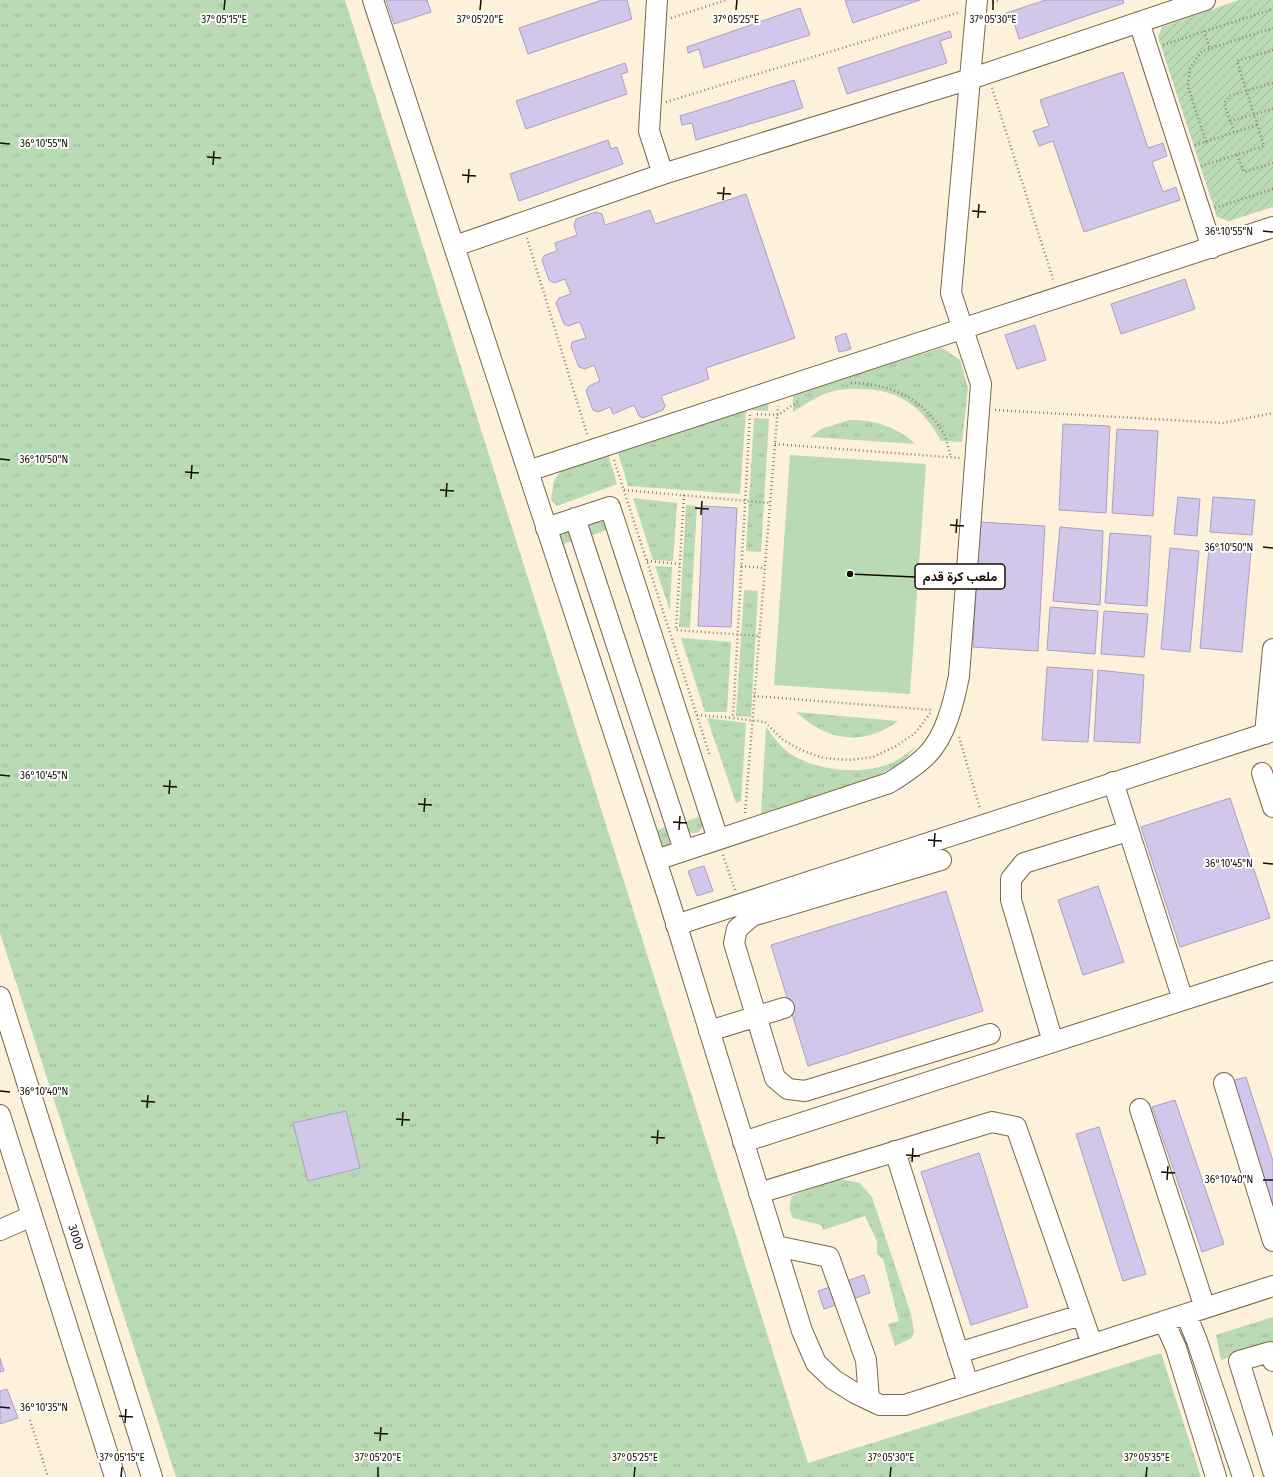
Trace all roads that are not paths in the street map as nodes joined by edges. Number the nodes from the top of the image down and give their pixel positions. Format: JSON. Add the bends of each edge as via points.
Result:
{"nodes":[{"id":1,"x":373,"y":0,"type":"edge"},
{"id":2,"x":657,"y":0,"type":"edge"},
{"id":3,"x":1205,"y":0,"type":"edge"},
{"id":4,"x":977,"y":4,"type":"edge"},
{"id":5,"x":1139,"y":22,"type":"junction"},
{"id":6,"x":978,"y":76,"type":"junction"},
{"id":7,"x":663,"y":174,"type":"junction"},
{"id":8,"x":1273,"y":227,"type":"edge"},
{"id":9,"x":455,"y":246,"type":"junction"},
{"id":10,"x":1212,"y":248,"type":"junction"},
{"id":11,"x":964,"y":329,"type":"junction"},
{"id":12,"x":528,"y":470,"type":"junction"},
{"id":13,"x":575,"y":518,"type":"junction"},
{"id":14,"x":546,"y":528,"type":"junction"},
{"id":15,"x":1273,"y":648,"type":"edge"},
{"id":16,"x":1269,"y":732,"type":"edge"},
{"id":17,"x":1262,"y":773,"type":"dead end"},
{"id":18,"x":1113,"y":782,"type":"junction"},
{"id":19,"x":1273,"y":806,"type":"edge"},
{"id":20,"x":1128,"y":831,"type":"junction"},
{"id":21,"x":718,"y":839,"type":"junction"},
{"id":22,"x":684,"y":850,"type":"junction"},
{"id":23,"x":656,"y":860,"type":"junction"},
{"id":24,"x":941,"y":860,"type":"dead end"},
{"id":25,"x":676,"y":924,"type":"junction"},
{"id":26,"x":1273,"y":970,"type":"edge"},
{"id":27,"x":0,"y":997,"type":"edge"},
{"id":28,"x":1183,"y":1000,"type":"junction"},
{"id":29,"x":784,"y":1008,"type":"dead end"},
{"id":30,"x":756,"y":1016,"type":"junction"},
{"id":31,"x":709,"y":1031,"type":"junction"},
{"id":32,"x":990,"y":1034,"type":"dead end"},
{"id":33,"x":1053,"y":1042,"type":"junction"},
{"id":34,"x":1224,"y":1083,"type":"dead end"},
{"id":35,"x":1140,"y":1109,"type":"dead end"},
{"id":36,"x":0,"y":1115,"type":"edge"},
{"id":37,"x":743,"y":1142,"type":"junction"},
{"id":38,"x":895,"y":1152,"type":"junction"},
{"id":39,"x":759,"y":1193,"type":"junction"},
{"id":40,"x":32,"y":1216,"type":"junction"},
{"id":41,"x":0,"y":1230,"type":"edge"},
{"id":42,"x":1273,"y":1240,"type":"edge"},
{"id":43,"x":776,"y":1246,"type":"junction"},
{"id":44,"x":1273,"y":1286,"type":"edge"},
{"id":45,"x":1205,"y":1308,"type":"junction"},
{"id":46,"x":1186,"y":1314,"type":"junction"},
{"id":47,"x":1081,"y":1315,"type":"junction"},
{"id":48,"x":1164,"y":1321,"type":"junction"},
{"id":49,"x":1092,"y":1344,"type":"junction"},
{"id":50,"x":958,"y":1353,"type":"junction"},
{"id":51,"x":1273,"y":1361,"type":"edge"},
{"id":52,"x":968,"y":1384,"type":"junction"},
{"id":53,"x":868,"y":1400,"type":"junction"},
{"id":54,"x":1273,"y":1471,"type":"edge"},
{"id":55,"x":115,"y":1477,"type":"edge"},
{"id":56,"x":152,"y":1477,"type":"edge"},
{"id":57,"x":1216,"y":1477,"type":"edge"},
{"id":58,"x":1243,"y":1477,"type":"edge"}],
"edges":[{"from":1,"to":9,"type":"street"},
{"from":2,"to":7,"type":"street","via":[[648,130]]},
{"from":3,"to":5,"type":"street"},
{"from":4,"to":6,"type":"street"},
{"from":5,"to":6,"type":"street"},
{"from":5,"to":10,"type":"street"},
{"from":6,"to":7,"type":"street"},
{"from":6,"to":11,"type":"street","via":[[951,294]]},
{"from":7,"to":9,"type":"street"},
{"from":8,"to":10,"type":"street"},
{"from":9,"to":12,"type":"street"},
{"from":10,"to":11,"type":"street"},
{"from":11,"to":12,"type":"street"},
{"from":11,"to":21,"type":"street","via":[[981,384],[959,676],[942,710],[928,754],[889,783]]},
{"from":12,"to":14,"type":"street"},
{"from":13,"to":14,"type":"street"},
{"from":13,"to":21,"type":"street","via":[[610,507]]},
{"from":13,"to":22,"type":"street"},
{"from":14,"to":23,"type":"street"},
{"from":15,"to":16,"type":"street"},
{"from":16,"to":18,"type":"street"},
{"from":17,"to":19,"type":"street"},
{"from":18,"to":20,"type":"street"},
{"from":18,"to":25,"type":"street"},
{"from":20,"to":28,"type":"street"},
{"from":20,"to":33,"type":"street","via":[[1024,862],[1011,879],[1011,900]]},
{"from":21,"to":22,"type":"street"},
{"from":22,"to":23,"type":"street"},
{"from":23,"to":25,"type":"street"},
{"from":24,"to":30,"type":"street","via":[[752,916],[737,929],[734,943]]},
{"from":25,"to":31,"type":"street"},
{"from":26,"to":28,"type":"street"},
{"from":27,"to":56,"type":"street","name":"3000"},
{"from":28,"to":33,"type":"street"},
{"from":29,"to":30,"type":"street"},
{"from":30,"to":31,"type":"street"},
{"from":30,"to":32,"type":"street","via":[[775,1078],[788,1089],[805,1091]]},
{"from":31,"to":37,"type":"street"},
{"from":33,"to":37,"type":"street"},
{"from":34,"to":42,"type":"street"},
{"from":35,"to":45,"type":"street"},
{"from":36,"to":40,"type":"street"},
{"from":37,"to":39,"type":"street"},
{"from":38,"to":39,"type":"street"},
{"from":38,"to":47,"type":"street","via":[[992,1122],[1016,1127]]},
{"from":38,"to":50,"type":"street"},
{"from":39,"to":43,"type":"street"},
{"from":40,"to":41,"type":"street"},
{"from":40,"to":55,"type":"street"},
{"from":43,"to":53,"type":"street","via":[[802,1331],[816,1363],[834,1380]]},
{"from":43,"to":53,"type":"street","via":[[829,1256],[866,1360]]},
{"from":44,"to":45,"type":"street"},
{"from":45,"to":46,"type":"street"},
{"from":46,"to":48,"type":"street"},
{"from":46,"to":58,"type":"street"},
{"from":47,"to":49,"type":"street"},
{"from":47,"to":50,"type":"street"},
{"from":48,"to":49,"type":"street"},
{"from":48,"to":57,"type":"street","via":[[1176,1348]]},
{"from":49,"to":52,"type":"street"},
{"from":50,"to":52,"type":"street"},
{"from":51,"to":54,"type":"street","via":[[1270,1352],[1239,1361]]},
{"from":52,"to":53,"type":"street","via":[[904,1404],[880,1405]]}]}
